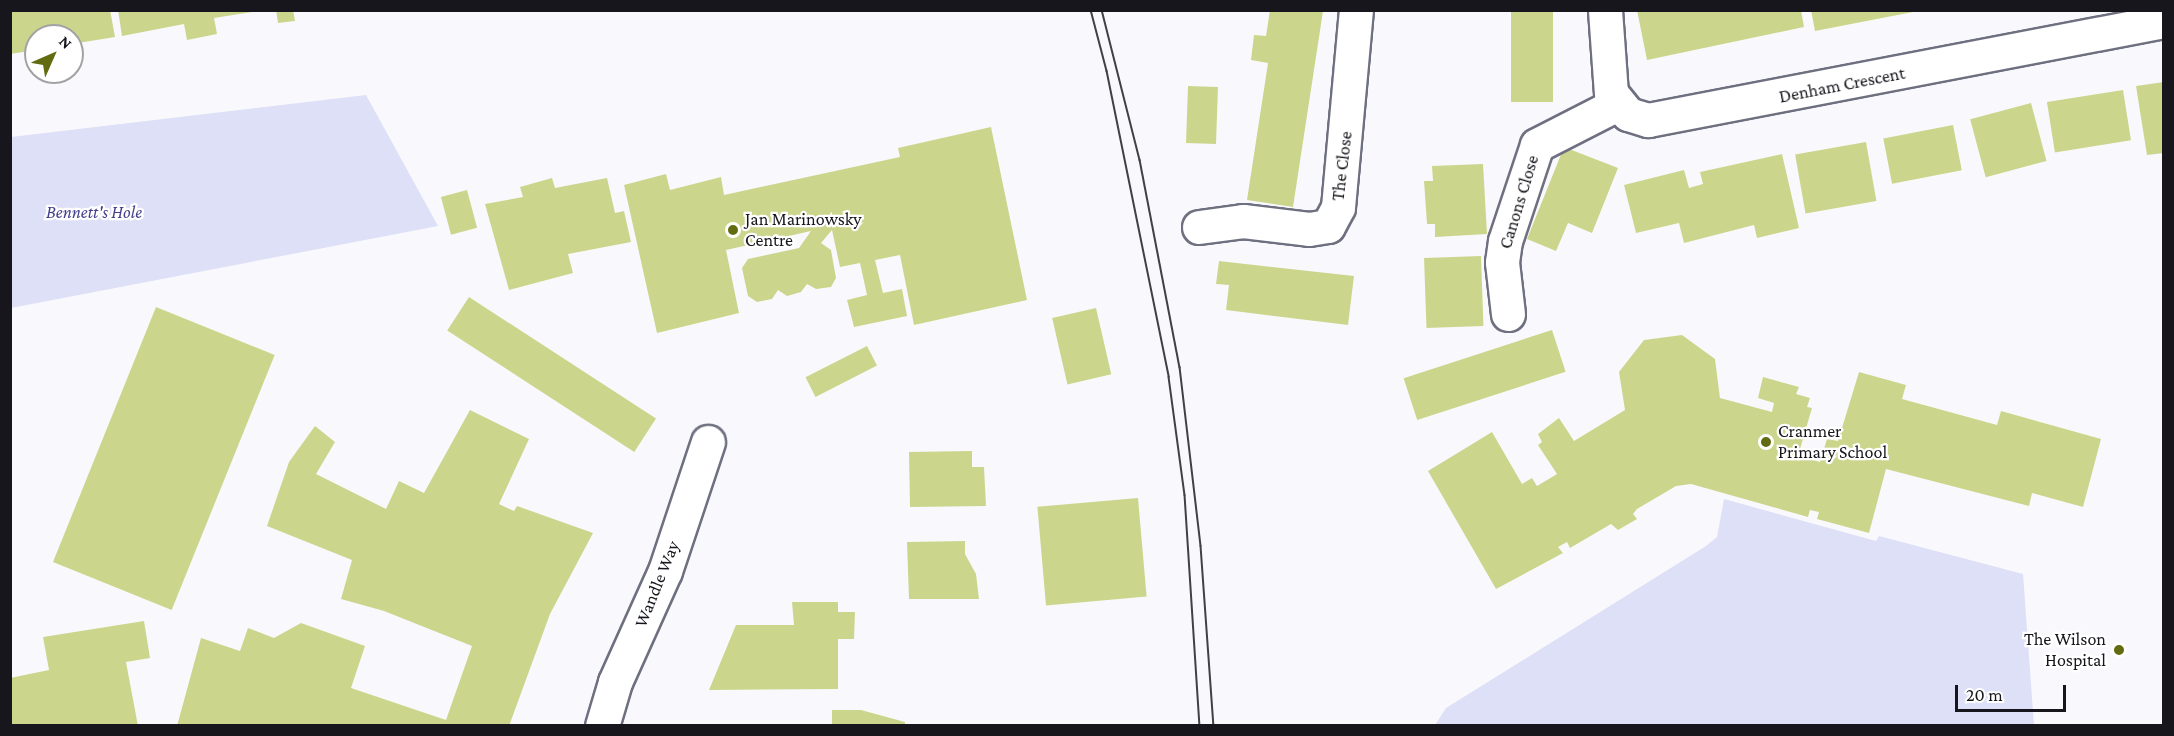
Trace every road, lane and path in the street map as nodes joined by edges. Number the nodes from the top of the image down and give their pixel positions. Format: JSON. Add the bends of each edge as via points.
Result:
{"nodes":[{"id":1,"x":1356,"y":10,"type":"edge"},
{"id":2,"x":1605,"y":10,"type":"edge"},
{"id":3,"x":2163,"y":21,"type":"edge"},
{"id":4,"x":1617,"y":104,"type":"junction"},
{"id":5,"x":1199,"y":227,"type":"dead end"},
{"id":6,"x":1508,"y":314,"type":"dead end"},
{"id":7,"x":708,"y":442,"type":"dead end"},
{"id":8,"x":602,"y":726,"type":"edge"}],
"edges":[{"from":1,"to":5,"type":"street","name":"The Close","via":[[1338,207],[1328,226],[1309,228],[1243,221]]},
{"from":2,"to":4,"type":"street","via":[[1608,79]]},
{"from":3,"to":4,"type":"street","name":"Denham Crescent","via":[[1687,116],[1648,120],[1628,114]]},
{"from":4,"to":6,"type":"street","name":"Canons Close","via":[[1537,145],[1505,241],[1502,274]]},
{"from":7,"to":8,"type":"street","name":"Wandle Way","via":[[665,571],[615,682]]}]}
